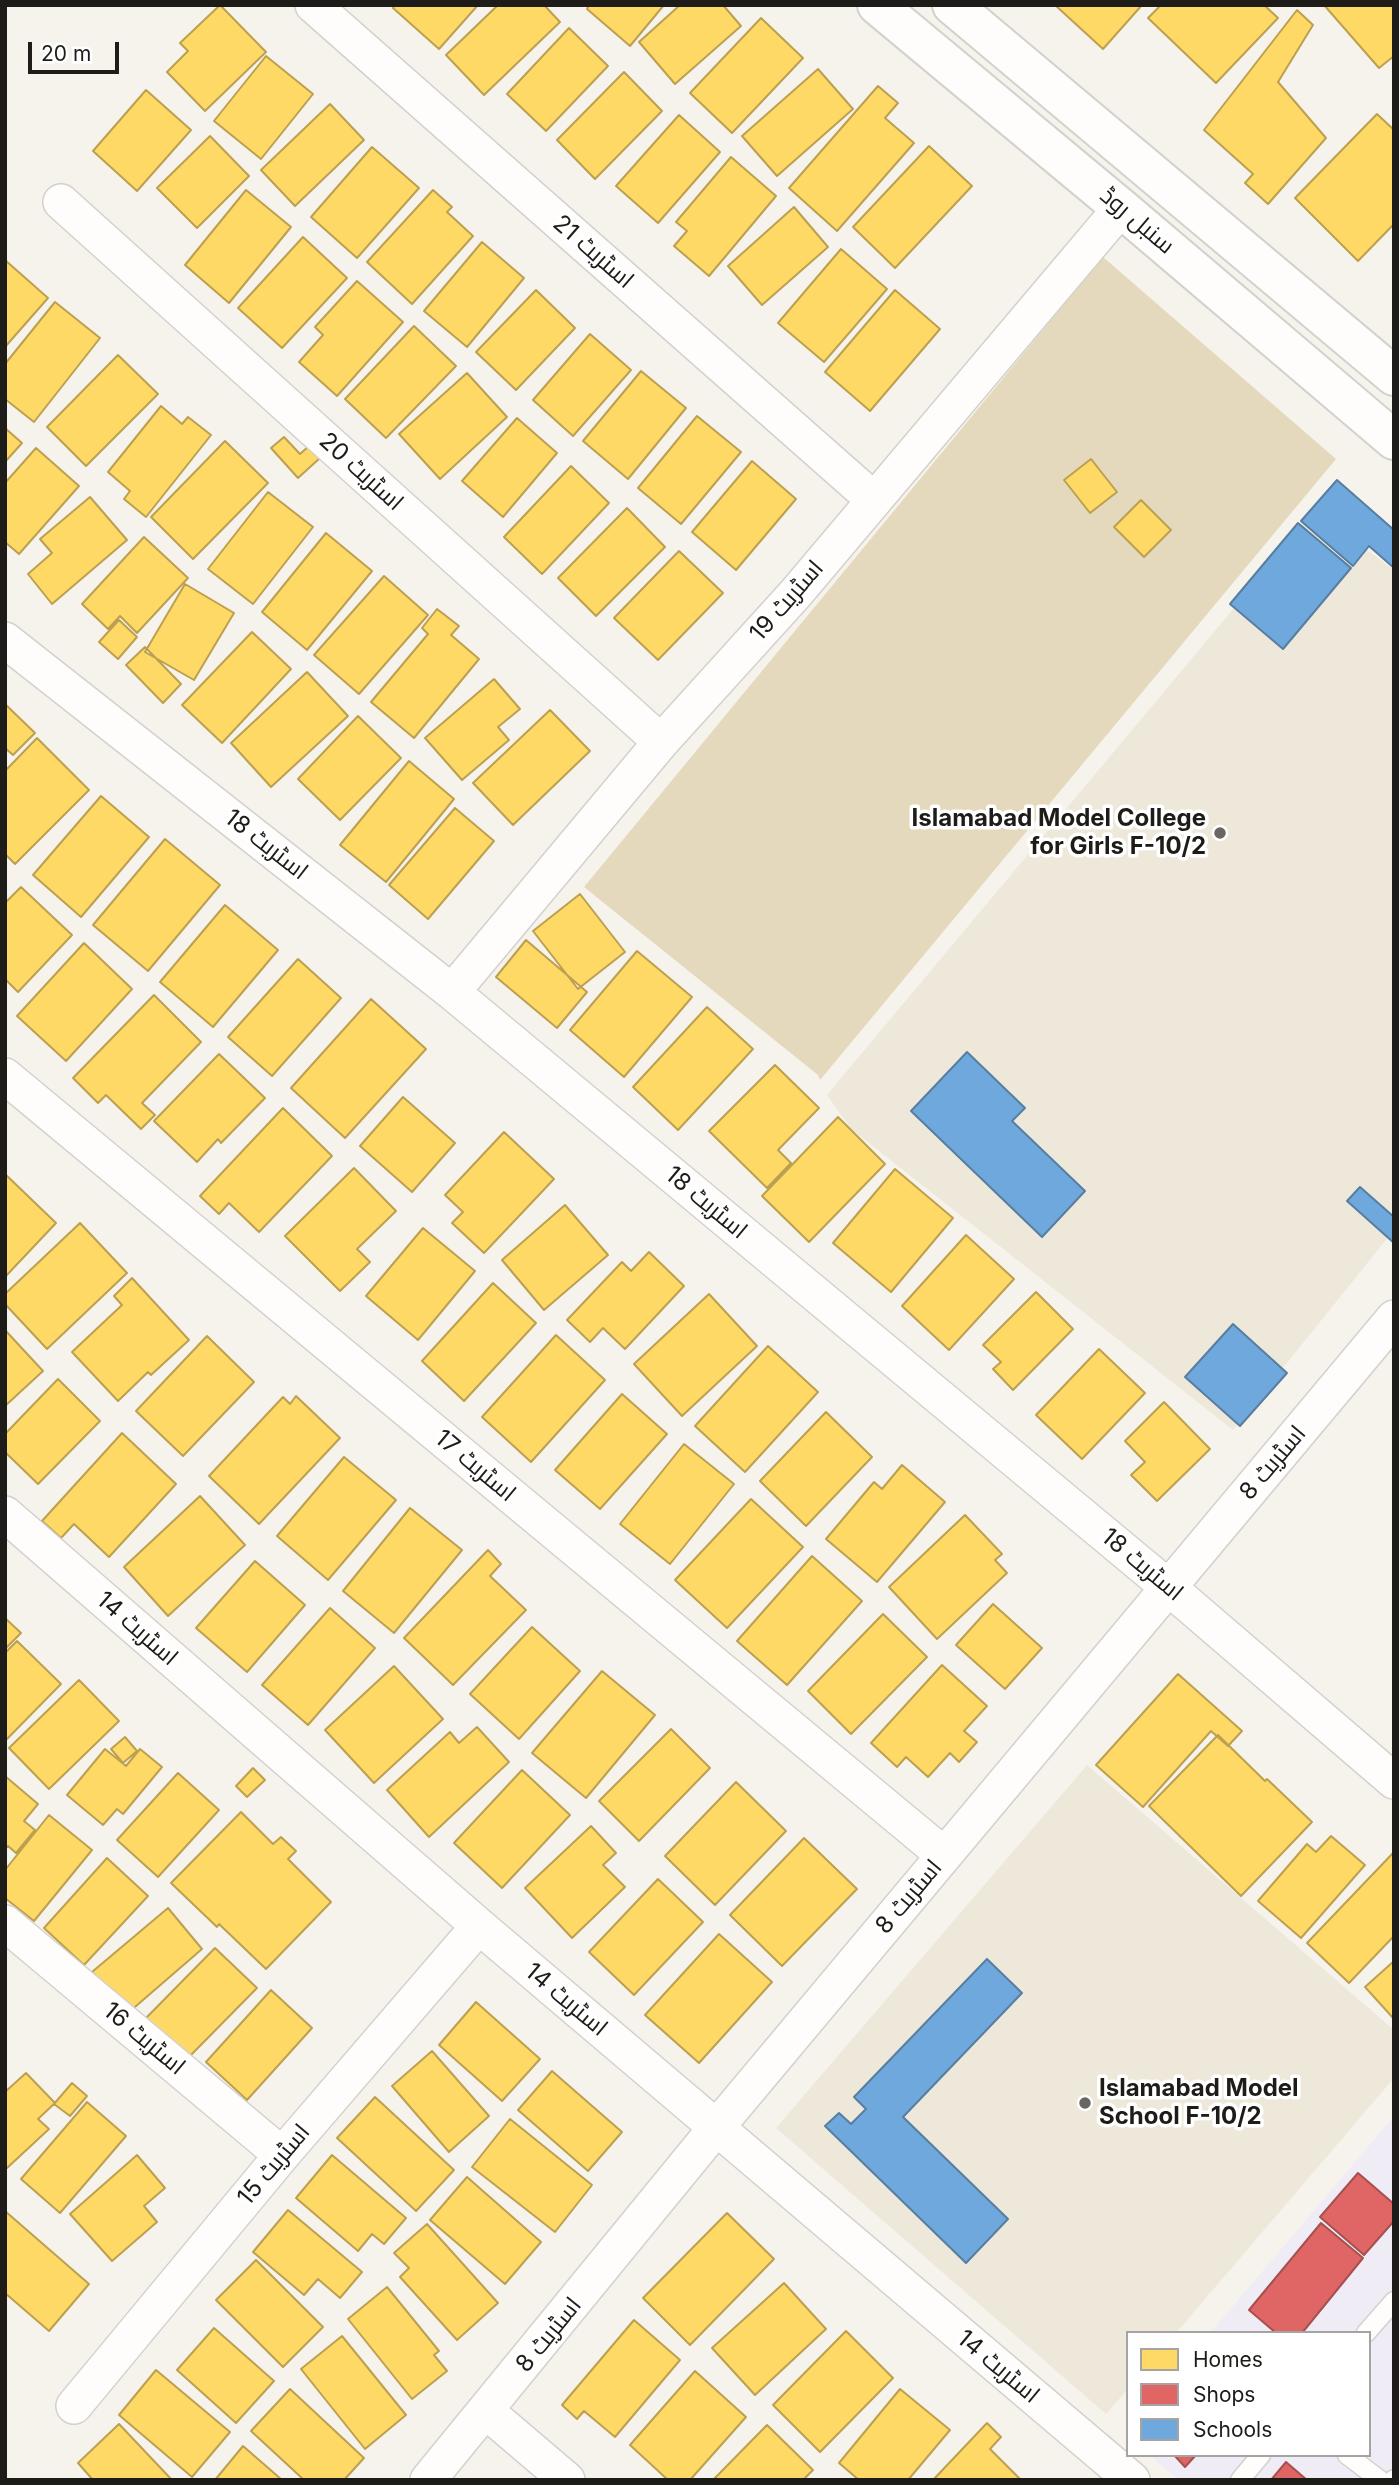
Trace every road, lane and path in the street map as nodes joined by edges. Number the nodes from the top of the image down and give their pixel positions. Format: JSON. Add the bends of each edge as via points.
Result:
{"nodes":[{"id":1,"x":313,"y":5,"type":"edge"},
{"id":2,"x":877,"y":5,"type":"edge"},
{"id":3,"x":952,"y":5,"type":"edge"},
{"id":4,"x":61,"y":202,"type":"dead end"},
{"id":5,"x":1121,"y":208,"type":"junction"},
{"id":6,"x":1282,"y":282,"type":"junction"},
{"id":7,"x":1252,"y":319,"type":"junction"},
{"id":8,"x":1394,"y":376,"type":"edge"},
{"id":9,"x":1394,"y":440,"type":"edge"},
{"id":10,"x":873,"y":499,"type":"junction"},
{"id":11,"x":5,"y":640,"type":"edge"},
{"id":12,"x":661,"y":742,"type":"junction"},
{"id":13,"x":452,"y":992,"type":"junction"},
{"id":14,"x":5,"y":1076,"type":"edge"},
{"id":15,"x":1389,"y":1333,"type":"edge"},
{"id":16,"x":5,"y":1514,"type":"edge"},
{"id":17,"x":1168,"y":1587,"type":"junction"},
{"id":18,"x":1394,"y":1781,"type":"edge"},
{"id":19,"x":944,"y":1855,"type":"junction"},
{"id":20,"x":5,"y":1923,"type":"edge"},
{"id":21,"x":478,"y":1926,"type":"junction"},
{"id":22,"x":716,"y":2129,"type":"junction"},
{"id":23,"x":282,"y":2155,"type":"junction"},
{"id":24,"x":1394,"y":2301,"type":"edge"},
{"id":25,"x":1368,"y":2331,"type":"edge"},
{"id":26,"x":74,"y":2406,"type":"dead end"},
{"id":27,"x":486,"y":2411,"type":"junction"},
{"id":28,"x":1259,"y":2457,"type":"edge"},
{"id":29,"x":1350,"y":2457,"type":"edge"},
{"id":30,"x":428,"y":2480,"type":"edge"},
{"id":31,"x":567,"y":2480,"type":"edge"},
{"id":32,"x":1132,"y":2480,"type":"edge"},
{"id":33,"x":1240,"y":2480,"type":"edge"},
{"id":34,"x":1380,"y":2480,"type":"edge"}],
"edges":[{"from":1,"to":10,"type":"street","name":"اسٹریٹ 21"},
{"from":2,"to":5,"type":"street","name":"سنبل روڈ"},
{"from":3,"to":6,"type":"street","name":"سنبل روڈ"},
{"from":4,"to":12,"type":"street","name":"اسٹریٹ 20"},
{"from":5,"to":7,"type":"street","name":"سنبل روڈ"},
{"from":5,"to":10,"type":"street","name":"اسٹریٹ 19"},
{"from":6,"to":7,"type":"street"},
{"from":6,"to":8,"type":"street","name":"سنبل روڈ"},
{"from":7,"to":9,"type":"street","name":"سنبل روڈ"},
{"from":10,"to":12,"type":"street","name":"اسٹریٹ 19","via":[[796,593]]},
{"from":11,"to":13,"type":"street","name":"اسٹریٹ 18"},
{"from":12,"to":13,"type":"street","name":"اسٹریٹ 19"},
{"from":13,"to":17,"type":"street","name":"اسٹریٹ 18"},
{"from":14,"to":19,"type":"street","name":"اسٹریٹ 17"},
{"from":15,"to":17,"type":"street","name":"اسٹریٹ 8"},
{"from":16,"to":21,"type":"street","name":"اسٹریٹ 14"},
{"from":17,"to":18,"type":"street","name":"اسٹریٹ 18"},
{"from":17,"to":19,"type":"street","name":"اسٹریٹ 8"},
{"from":19,"to":22,"type":"street","name":"اسٹریٹ 8"},
{"from":20,"to":23,"type":"street","name":"اسٹریٹ 16"},
{"from":21,"to":22,"type":"street","name":"اسٹریٹ 14"},
{"from":21,"to":23,"type":"street","name":"اسٹریٹ 15"},
{"from":22,"to":27,"type":"street","name":"اسٹریٹ 8"},
{"from":22,"to":32,"type":"street","name":"اسٹریٹ 14"},
{"from":23,"to":26,"type":"street","name":"اسٹریٹ 15"},
{"from":24,"to":25,"type":"lane"},
{"from":27,"to":30,"type":"street","name":"اسٹریٹ 8"},
{"from":27,"to":31,"type":"street"},
{"from":28,"to":33,"type":"lane"},
{"from":29,"to":34,"type":"lane"}]}
